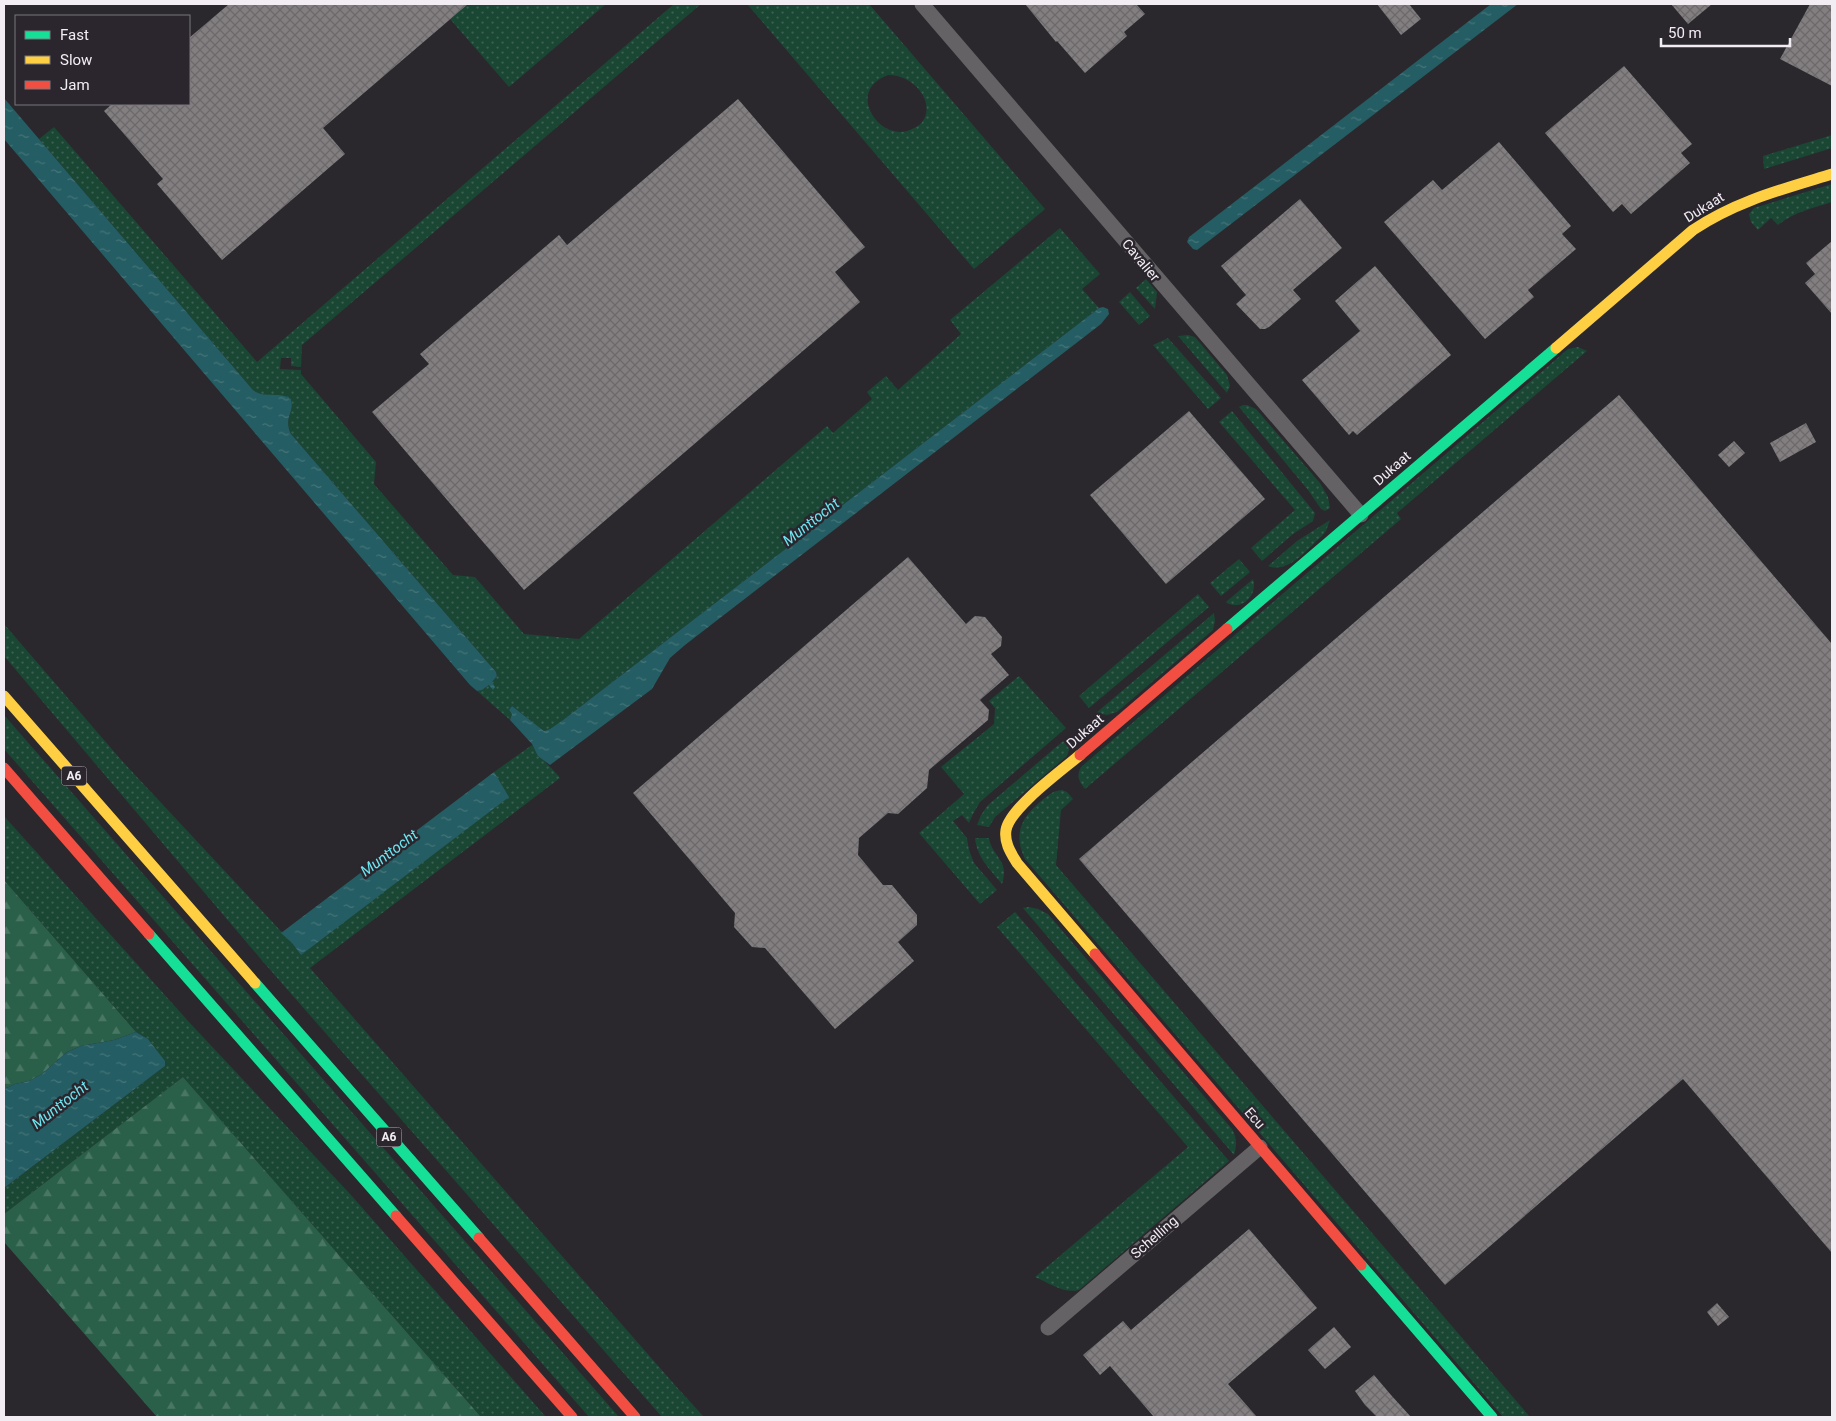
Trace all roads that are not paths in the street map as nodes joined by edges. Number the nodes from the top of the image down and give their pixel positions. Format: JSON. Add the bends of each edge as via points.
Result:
{"nodes":[{"id":1,"x":922,"y":4,"type":"edge"},
{"id":2,"x":1832,"y":174,"type":"edge"},
{"id":3,"x":1361,"y":515,"type":"junction"},
{"id":4,"x":4,"y":696,"type":"edge"},
{"id":5,"x":4,"y":768,"type":"edge"},
{"id":6,"x":1004,"y":833,"type":"joint"},
{"id":7,"x":1260,"y":1147,"type":"junction"},
{"id":8,"x":1048,"y":1328,"type":"dead end"},
{"id":9,"x":572,"y":1417,"type":"edge"},
{"id":10,"x":635,"y":1417,"type":"edge"},
{"id":11,"x":1492,"y":1417,"type":"edge"}],
"edges":[{"from":1,"to":3,"type":"street","name":"Cavalier"},
{"from":2,"to":3,"type":"main road","name":"Dukaat","via":[[1740,203],[1702,223]]},
{"from":3,"to":6,"type":"main road","name":"Dukaat","via":[[1024,803],[1008,821]]},
{"from":4,"to":10,"type":"main road","number":"A6"},
{"from":5,"to":9,"type":"main road"},
{"from":6,"to":7,"type":"main road","name":"Ecu","via":[[1017,864]]},
{"from":7,"to":8,"type":"street","name":"Schelling"},
{"from":7,"to":11,"type":"main road","name":"Ecu"}]}
